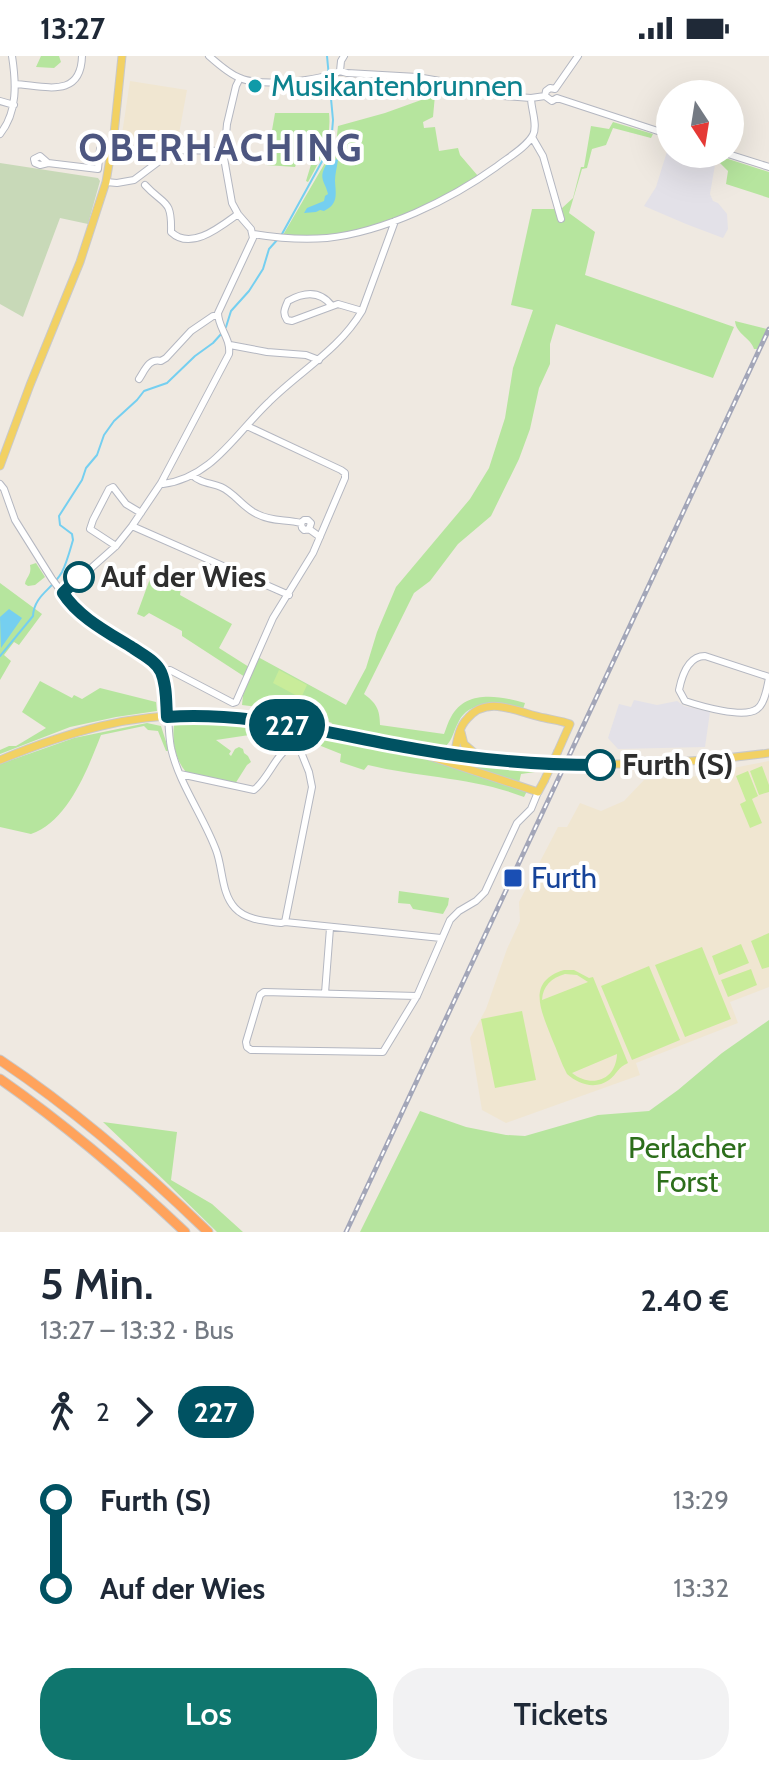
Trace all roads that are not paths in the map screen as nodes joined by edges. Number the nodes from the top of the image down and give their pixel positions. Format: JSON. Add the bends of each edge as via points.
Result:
{"nodes":[{"id":1,"x":12,"y":56,"type":"edge"},
{"id":2,"x":82,"y":56,"type":"edge"},
{"id":3,"x":122,"y":56,"type":"edge"},
{"id":4,"x":209,"y":56,"type":"edge"},
{"id":5,"x":344,"y":56,"type":"edge"},
{"id":6,"x":578,"y":56,"type":"edge"},
{"id":7,"x":340,"y":71,"type":"junction"},
{"id":8,"x":240,"y":78,"type":"junction"},
{"id":9,"x":15,"y":84,"type":"junction"},
{"id":10,"x":555,"y":89,"type":"junction"},
{"id":11,"x":545,"y":96,"type":"junction"},
{"id":12,"x":531,"y":98,"type":"junction"},
{"id":13,"x":557,"y":98,"type":"junction"},
{"id":14,"x":0,"y":101,"type":"edge"},
{"id":15,"x":14,"y":105,"type":"junction"},
{"id":16,"x":656,"y":130,"type":"edge"},
{"id":17,"x":0,"y":134,"type":"edge"},
{"id":18,"x":532,"y":137,"type":"junction"},
{"id":19,"x":111,"y":150,"type":"junction"},
{"id":20,"x":224,"y":151,"type":"junction"},
{"id":21,"x":744,"y":159,"type":"edge"},
{"id":22,"x":48,"y":163,"type":"dead end"},
{"id":23,"x":769,"y":167,"type":"edge"},
{"id":24,"x":143,"y":174,"type":"junction"},
{"id":25,"x":134,"y":180,"type":"junction"},
{"id":26,"x":106,"y":182,"type":"junction"},
{"id":27,"x":145,"y":185,"type":"junction"},
{"id":28,"x":238,"y":214,"type":"junction"},
{"id":29,"x":561,"y":219,"type":"dead end"},
{"id":30,"x":395,"y":221,"type":"junction"},
{"id":31,"x":253,"y":234,"type":"junction"},
{"id":32,"x":332,"y":306,"type":"junction"},
{"id":33,"x":362,"y":311,"type":"junction"},
{"id":34,"x":218,"y":316,"type":"junction"},
{"id":35,"x":230,"y":345,"type":"junction"},
{"id":36,"x":319,"y":360,"type":"junction"},
{"id":37,"x":139,"y":379,"type":"dead end"},
{"id":38,"x":247,"y":426,"type":"junction"},
{"id":39,"x":2,"y":453,"type":"edge"},
{"id":40,"x":0,"y":466,"type":"edge"},
{"id":41,"x":192,"y":475,"type":"junction"},
{"id":42,"x":161,"y":483,"type":"junction"},
{"id":43,"x":0,"y":484,"type":"edge"},
{"id":44,"x":141,"y":513,"type":"junction"},
{"id":45,"x":132,"y":526,"type":"junction"},
{"id":46,"x":320,"y":537,"type":"junction"},
{"id":47,"x":116,"y":546,"type":"junction"},
{"id":48,"x":63,"y":593,"type":"junction"},
{"id":49,"x":289,"y":595,"type":"junction"},
{"id":50,"x":161,"y":671,"type":"junction"},
{"id":51,"x":769,"y":678,"type":"edge"},
{"id":52,"x":167,"y":717,"type":"junction"},
{"id":53,"x":460,"y":729,"type":"junction"},
{"id":54,"x":417,"y":749,"type":"junction"},
{"id":55,"x":769,"y":753,"type":"edge"},
{"id":56,"x":454,"y":755,"type":"junction"},
{"id":57,"x":480,"y":758,"type":"junction"},
{"id":58,"x":0,"y":760,"type":"edge"},
{"id":59,"x":180,"y":774,"type":"junction"},
{"id":60,"x":538,"y":792,"type":"junction"},
{"id":61,"x":283,"y":922,"type":"junction"},
{"id":62,"x":330,"y":928,"type":"junction"},
{"id":63,"x":441,"y":938,"type":"junction"},
{"id":64,"x":325,"y":993,"type":"junction"},
{"id":65,"x":417,"y":996,"type":"junction"},
{"id":66,"x":1,"y":1060,"type":"edge"},
{"id":67,"x":0,"y":1079,"type":"edge"},
{"id":68,"x":185,"y":1232,"type":"edge"},
{"id":69,"x":208,"y":1232,"type":"edge"}],
"edges":[{"from":1,"to":9,"type":"street"},
{"from":2,"to":9,"type":"street","via":[[79,75],[66,87]]},
{"from":3,"to":19,"type":"main road"},
{"from":4,"to":8,"type":"street"},
{"from":5,"to":7,"type":"street"},
{"from":6,"to":10,"type":"street"},
{"from":7,"to":8,"type":"street","via":[[280,82]]},
{"from":7,"to":12,"type":"street","via":[[417,77]]},
{"from":8,"to":20,"type":"street"},
{"from":9,"to":15,"type":"street"},
{"from":10,"to":11,"type":"street","via":[[547,89]]},
{"from":10,"to":13,"type":"street"},
{"from":11,"to":12,"type":"street"},
{"from":11,"to":13,"type":"street"},
{"from":12,"to":18,"type":"street"},
{"from":13,"to":16,"type":"street"},
{"from":14,"to":15,"type":"street"},
{"from":15,"to":17,"type":"street"},
{"from":18,"to":29,"type":"street","via":[[543,156]]},
{"from":18,"to":30,"type":"street","via":[[464,190]]},
{"from":19,"to":22,"type":"street","via":[[100,149],[98,169]]},
{"from":19,"to":26,"type":"main road"},
{"from":20,"to":24,"type":"street","via":[[178,150]]},
{"from":20,"to":28,"type":"street"},
{"from":21,"to":23,"type":"street"},
{"from":24,"to":25,"type":"street"},
{"from":24,"to":27,"type":"street"},
{"from":25,"to":26,"type":"street"},
{"from":25,"to":27,"type":"street"},
{"from":26,"to":39,"type":"main road","via":[[80,262]]},
{"from":27,"to":28,"type":"street","via":[[167,203],[171,232],[186,240],[217,230]]},
{"from":28,"to":31,"type":"street"},
{"from":30,"to":31,"type":"street","via":[[330,237]]},
{"from":30,"to":33,"type":"street"},
{"from":31,"to":34,"type":"street"},
{"from":32,"to":32,"type":"street","via":[[324,296],[307,294],[288,301],[284,316],[292,321]]},
{"from":32,"to":33,"type":"street"},
{"from":33,"to":36,"type":"street"},
{"from":34,"to":35,"type":"street"},
{"from":34,"to":37,"type":"street","via":[[191,331],[166,358],[152,361]]},
{"from":35,"to":36,"type":"street"},
{"from":35,"to":42,"type":"street","via":[[226,362]]},
{"from":36,"to":38,"type":"street"},
{"from":38,"to":41,"type":"street","via":[[224,453]]},
{"from":38,"to":46,"type":"street","via":[[345,473]]},
{"from":39,"to":40,"type":"main road"},
{"from":41,"to":42,"type":"street"},
{"from":41,"to":46,"type":"street","via":[[224,488],[256,514],[301,523],[306,519]]},
{"from":42,"to":44,"type":"street"},
{"from":43,"to":48,"type":"street","via":[[15,520]]},
{"from":44,"to":45,"type":"street"},
{"from":44,"to":47,"type":"street","via":[[109,489],[90,529]]},
{"from":45,"to":47,"type":"street"},
{"from":45,"to":49,"type":"street"},
{"from":46,"to":49,"type":"street"},
{"from":47,"to":48,"type":"street"},
{"from":48,"to":50,"type":"street","via":[[74,607]]},
{"from":49,"to":50,"type":"street","via":[[236,702],[170,670]]},
{"from":50,"to":52,"type":"street"},
{"from":51,"to":51,"type":"street","via":[[699,656],[690,663],[679,690],[685,701],[750,712],[763,702]]},
{"from":52,"to":54,"type":"main road","via":[[258,721]]},
{"from":52,"to":58,"type":"main road","via":[[79,732]]},
{"from":52,"to":59,"type":"street"},
{"from":53,"to":56,"type":"main road"},
{"from":53,"to":57,"type":"main road","via":[[464,744]]},
{"from":53,"to":60,"type":"main road","bridge":true,"via":[[475,711],[489,706],[570,724]]},
{"from":54,"to":56,"type":"main road"},
{"from":54,"to":60,"type":"main road"},
{"from":55,"to":57,"type":"main road","via":[[624,765]]},
{"from":56,"to":57,"type":"main road"},
{"from":59,"to":61,"type":"street","via":[[216,850],[232,905],[247,917]]},
{"from":59,"to":61,"type":"street","via":[[254,790],[285,749],[296,745],[303,753],[312,787]]},
{"from":60,"to":63,"type":"street","via":[[517,823],[485,892],[454,914]]},
{"from":61,"to":62,"type":"street"},
{"from":62,"to":63,"type":"street"},
{"from":62,"to":64,"type":"street"},
{"from":63,"to":65,"type":"street"},
{"from":64,"to":65,"type":"street"},
{"from":64,"to":65,"type":"street","via":[[264,992],[247,1047],[383,1052]]},
{"from":66,"to":69,"type":"highway","via":[[94,1129]]},
{"from":67,"to":68,"type":"highway","via":[[87,1144]]}]}
